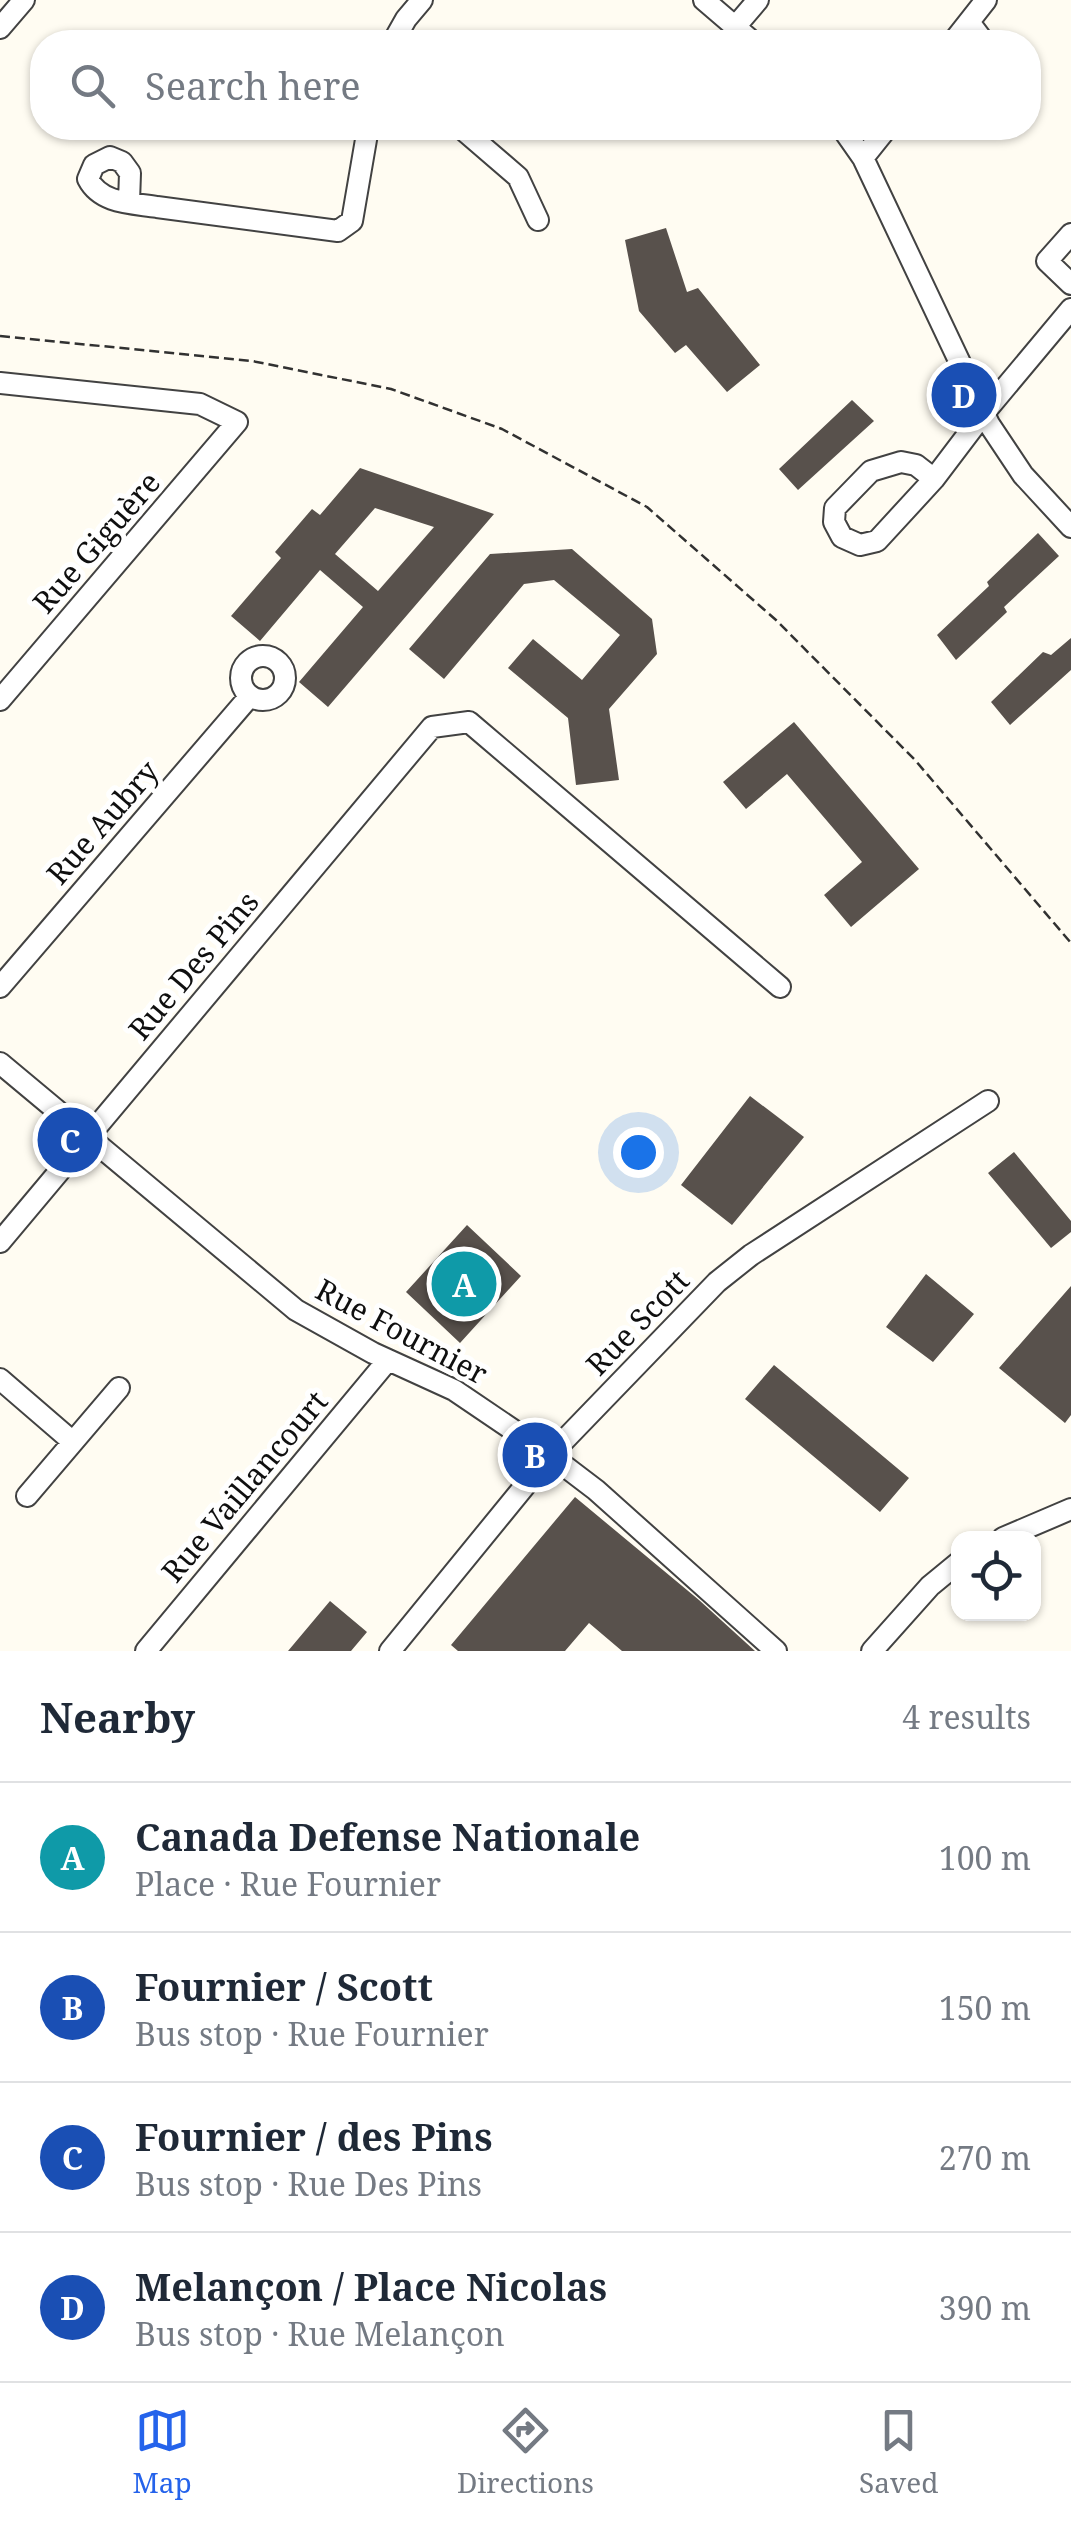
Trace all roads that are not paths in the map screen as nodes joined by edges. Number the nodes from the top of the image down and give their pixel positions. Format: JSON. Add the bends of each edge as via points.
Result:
{"nodes":[{"id":1,"x":24,"y":0,"type":"edge"},
{"id":2,"x":422,"y":0,"type":"edge"},
{"id":3,"x":704,"y":0,"type":"edge"},
{"id":4,"x":758,"y":0,"type":"edge"},
{"id":5,"x":986,"y":0,"type":"edge"},
{"id":6,"x":968,"y":22,"type":"junction"},
{"id":7,"x":735,"y":26,"type":"junction"},
{"id":8,"x":0,"y":28,"type":"edge"},
{"id":9,"x":400,"y":30,"type":"edge"},
{"id":10,"x":740,"y":30,"type":"edge"},
{"id":11,"x":962,"y":30,"type":"edge"},
{"id":12,"x":974,"y":30,"type":"edge"},
{"id":13,"x":366,"y":140,"type":"edge"},
{"id":14,"x":475,"y":140,"type":"edge"},
{"id":15,"x":851,"y":140,"type":"edge"},
{"id":16,"x":878,"y":140,"type":"edge"},
{"id":17,"x":864,"y":158,"type":"junction"},
{"id":18,"x":129,"y":202,"type":"dead end"},
{"id":19,"x":538,"y":220,"type":"dead end"},
{"id":20,"x":1071,"y":234,"type":"edge"},
{"id":21,"x":1071,"y":284,"type":"edge"},
{"id":22,"x":1071,"y":309,"type":"edge"},
{"id":23,"x":0,"y":383,"type":"edge"},
{"id":24,"x":984,"y":413,"type":"junction"},
{"id":25,"x":934,"y":479,"type":"junction"},
{"id":26,"x":1071,"y":528,"type":"edge"},
{"id":27,"x":250,"y":696,"type":"dead end"},
{"id":28,"x":0,"y":700,"type":"edge"},
{"id":29,"x":780,"y":986,"type":"dead end"},
{"id":30,"x":0,"y":987,"type":"edge"},
{"id":31,"x":0,"y":1063,"type":"edge"},
{"id":32,"x":988,"y":1101,"type":"dead end"},
{"id":33,"x":88,"y":1137,"type":"junction"},
{"id":34,"x":0,"y":1242,"type":"edge"},
{"id":35,"x":388,"y":1360,"type":"junction"},
{"id":36,"x":0,"y":1379,"type":"edge"},
{"id":37,"x":120,"y":1388,"type":"dead end"},
{"id":38,"x":73,"y":1442,"type":"junction"},
{"id":39,"x":550,"y":1455,"type":"junction"},
{"id":40,"x":28,"y":1496,"type":"dead end"},
{"id":41,"x":1071,"y":1509,"type":"edge"},
{"id":42,"x":1019,"y":1531,"type":"edge"},
{"id":43,"x":951,"y":1569,"type":"edge"},
{"id":44,"x":146,"y":1651,"type":"edge"},
{"id":45,"x":390,"y":1651,"type":"edge"},
{"id":46,"x":776,"y":1651,"type":"edge"},
{"id":47,"x":872,"y":1651,"type":"edge"}],
"edges":[{"from":1,"to":8,"type":"street"},
{"from":2,"to":9,"type":"street"},
{"from":3,"to":7,"type":"street"},
{"from":4,"to":7,"type":"street"},
{"from":5,"to":6,"type":"street"},
{"from":6,"to":11,"type":"street"},
{"from":6,"to":12,"type":"street"},
{"from":7,"to":10,"type":"street"},
{"from":13,"to":18,"type":"street","via":[[352,220],[338,231]]},
{"from":14,"to":19,"type":"street","via":[[518,176]]},
{"from":15,"to":17,"type":"street"},
{"from":16,"to":17,"type":"street"},
{"from":17,"to":24,"type":"street"},
{"from":20,"to":21,"type":"street","via":[[1048,262]]},
{"from":22,"to":24,"type":"street"},
{"from":23,"to":28,"type":"street","name":"Rue Giguère","via":[[200,404],[237,422]]},
{"from":24,"to":25,"type":"street"},
{"from":24,"to":26,"type":"street","via":[[1023,475]]},
{"from":25,"to":25,"type":"street","via":[[877,541],[860,545],[842,537],[834,522],[835,508],[872,471],[901,462]]},
{"from":27,"to":30,"type":"street","name":"Rue Aubry"},
{"from":29,"to":33,"type":"street","name":"Rue Des Pins","via":[[469,722],[454,722],[432,727]]},
{"from":31,"to":33,"type":"street","name":"Rue Fournier"},
{"from":32,"to":39,"type":"street","name":"Rue Scott","via":[[717,1282]]},
{"from":33,"to":34,"type":"street","name":"Rue Des Pins"},
{"from":33,"to":35,"type":"street","name":"Rue Fournier","via":[[296,1310]]},
{"from":35,"to":39,"type":"street","name":"Rue Fournier","via":[[454,1390]]},
{"from":35,"to":44,"type":"street","name":"Rue Vaillancourt"},
{"from":36,"to":38,"type":"street"},
{"from":37,"to":38,"type":"street"},
{"from":38,"to":40,"type":"street"},
{"from":39,"to":45,"type":"street","name":"Rue Scott"},
{"from":39,"to":46,"type":"street","name":"Rue Fournier"},
{"from":41,"to":42,"type":"street"},
{"from":43,"to":47,"type":"street"}]}
